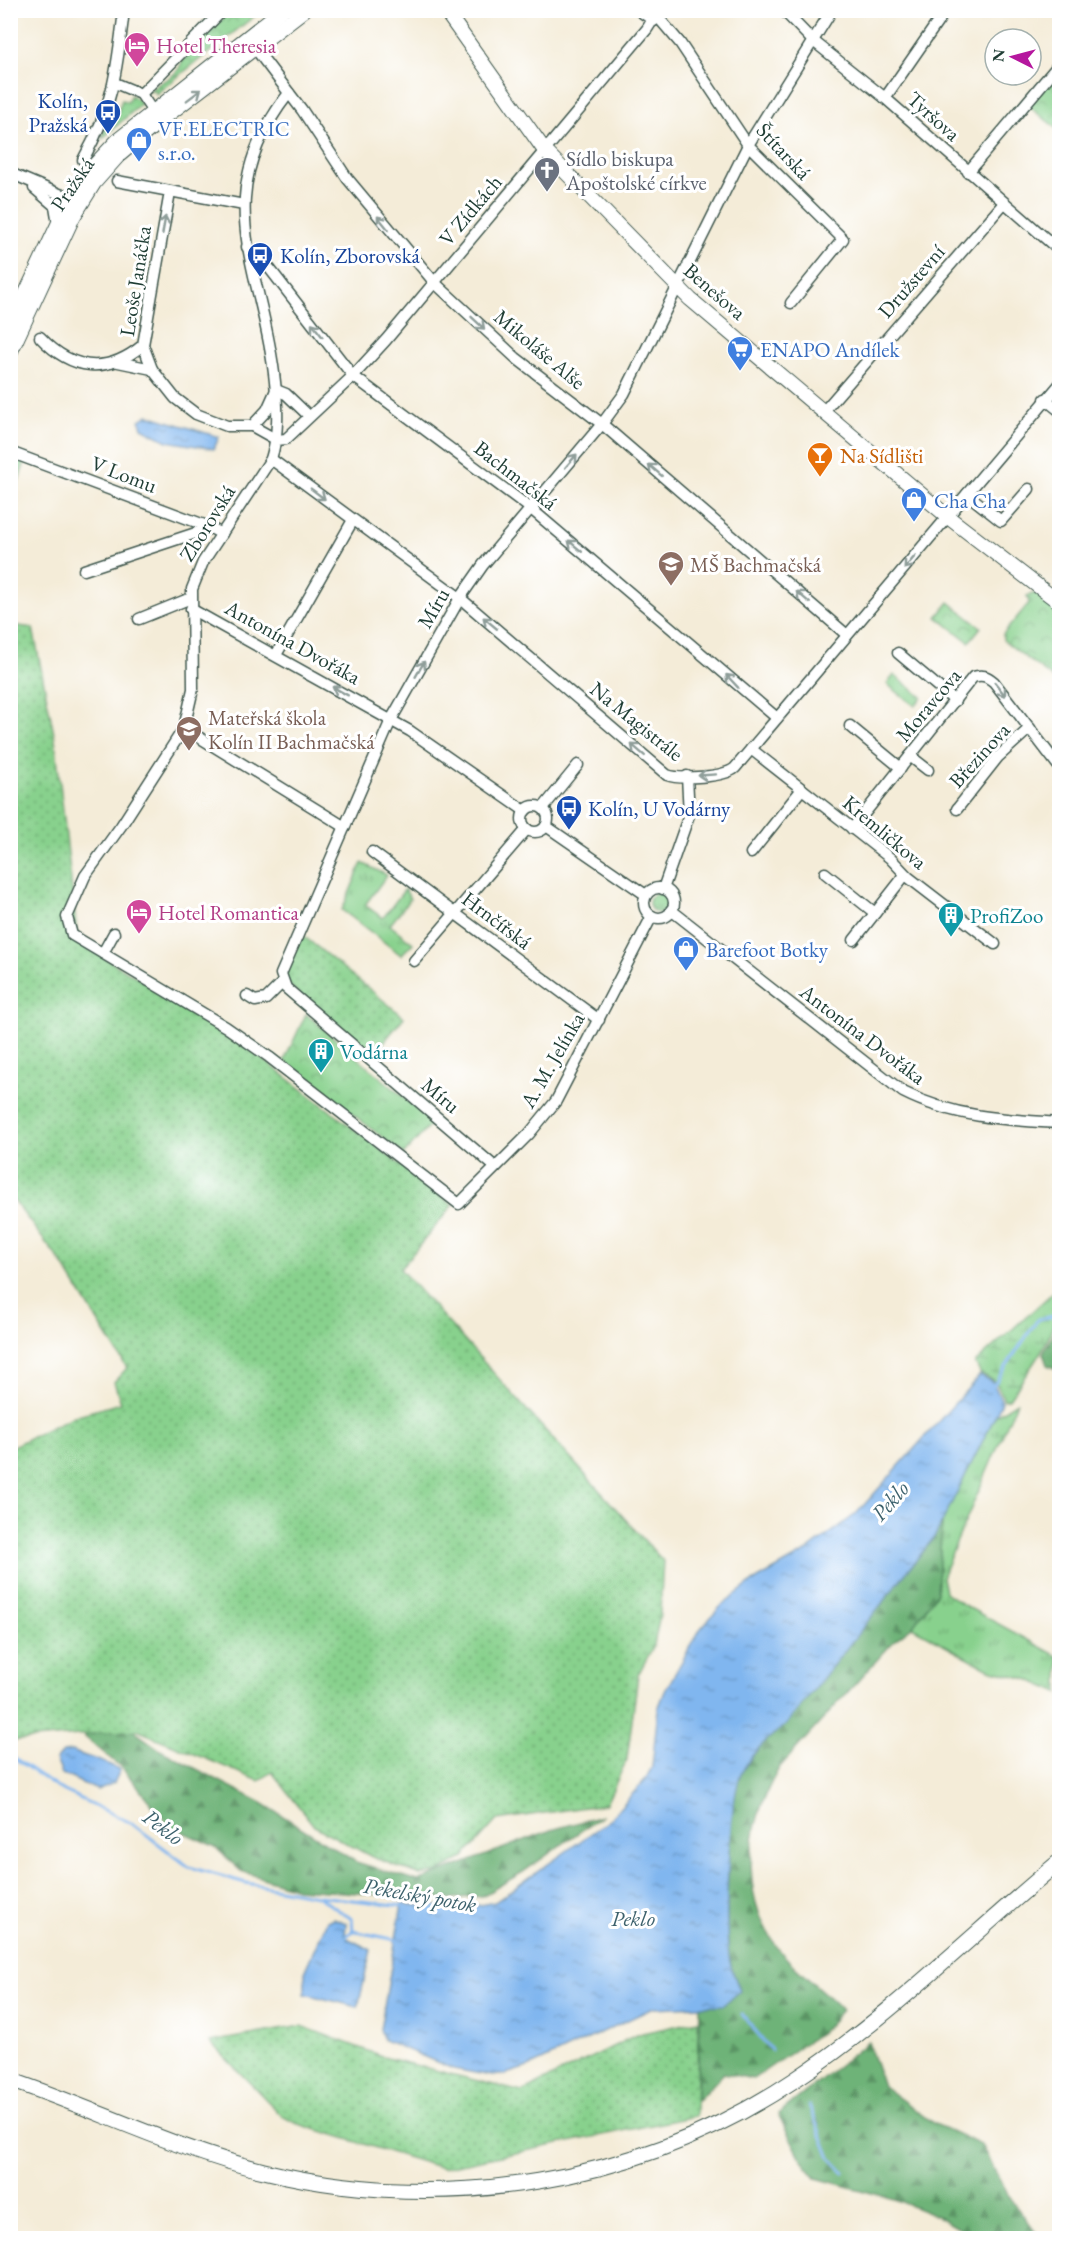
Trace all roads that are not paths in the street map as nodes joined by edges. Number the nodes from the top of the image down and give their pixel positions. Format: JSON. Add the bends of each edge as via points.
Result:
{"nodes":[{"id":1,"x":124,"y":10,"type":"edge"},
{"id":2,"x":223,"y":10,"type":"edge"},
{"id":3,"x":282,"y":10,"type":"edge"},
{"id":4,"x":304,"y":10,"type":"edge"},
{"id":5,"x":446,"y":10,"type":"edge"},
{"id":6,"x":638,"y":10,"type":"edge"},
{"id":7,"x":783,"y":10,"type":"edge"},
{"id":8,"x":832,"y":10,"type":"edge"},
{"id":9,"x":946,"y":10,"type":"edge"},
{"id":10,"x":657,"y":16,"type":"edge"},
{"id":11,"x":813,"y":40,"type":"junction"},
{"id":12,"x":255,"y":48,"type":"junction"},
{"id":13,"x":1059,"y":63,"type":"edge"},
{"id":14,"x":115,"y":83,"type":"junction"},
{"id":15,"x":289,"y":93,"type":"junction"},
{"id":16,"x":141,"y":94,"type":"junction"},
{"id":17,"x":885,"y":98,"type":"junction"},
{"id":18,"x":153,"y":112,"type":"junction"},
{"id":19,"x":748,"y":145,"type":"junction"},
{"id":20,"x":545,"y":151,"type":"junction"},
{"id":21,"x":83,"y":160,"type":"dead end"},
{"id":22,"x":968,"y":172,"type":"junction"},
{"id":23,"x":15,"y":175,"type":"edge"},
{"id":24,"x":117,"y":181,"type":"dead end"},
{"id":25,"x":88,"y":190,"type":"junction"},
{"id":26,"x":170,"y":192,"type":"junction"},
{"id":27,"x":71,"y":197,"type":"junction"},
{"id":28,"x":1004,"y":203,"type":"junction"},
{"id":29,"x":244,"y":205,"type":"junction"},
{"id":30,"x":73,"y":218,"type":"junction"},
{"id":31,"x":58,"y":225,"type":"junction"},
{"id":32,"x":247,"y":247,"type":"junction"},
{"id":33,"x":1059,"y":251,"type":"edge"},
{"id":34,"x":435,"y":283,"type":"junction"},
{"id":35,"x":679,"y":288,"type":"junction"},
{"id":36,"x":791,"y":303,"type":"dead end"},
{"id":37,"x":10,"y":327,"type":"edge"},
{"id":38,"x":40,"y":337,"type":"dead end"},
{"id":39,"x":143,"y":345,"type":"junction"},
{"id":40,"x":10,"y":353,"type":"edge"},
{"id":41,"x":117,"y":362,"type":"junction"},
{"id":42,"x":152,"y":369,"type":"junction"},
{"id":43,"x":353,"y":376,"type":"junction"},
{"id":44,"x":1059,"y":384,"type":"edge"},
{"id":45,"x":276,"y":390,"type":"junction"},
{"id":46,"x":1045,"y":399,"type":"junction"},
{"id":47,"x":824,"y":411,"type":"junction"},
{"id":48,"x":1059,"y":411,"type":"edge"},
{"id":49,"x":309,"y":416,"type":"junction"},
{"id":50,"x":602,"y":424,"type":"junction"},
{"id":51,"x":252,"y":426,"type":"junction"},
{"id":52,"x":277,"y":440,"type":"junction"},
{"id":53,"x":10,"y":452,"type":"edge"},
{"id":54,"x":271,"y":459,"type":"junction"},
{"id":55,"x":1029,"y":489,"type":"dead end"},
{"id":56,"x":967,"y":494,"type":"junction"},
{"id":57,"x":530,"y":508,"type":"junction"},
{"id":58,"x":948,"y":517,"type":"junction"},
{"id":59,"x":354,"y":520,"type":"junction"},
{"id":60,"x":211,"y":528,"type":"junction"},
{"id":61,"x":222,"y":534,"type":"junction"},
{"id":62,"x":84,"y":570,"type":"dead end"},
{"id":63,"x":460,"y":598,"type":"junction"},
{"id":64,"x":1059,"y":603,"type":"edge"},
{"id":65,"x":191,"y":604,"type":"junction"},
{"id":66,"x":139,"y":619,"type":"dead end"},
{"id":67,"x":848,"y":635,"type":"junction"},
{"id":68,"x":898,"y":653,"type":"dead end"},
{"id":69,"x":276,"y":655,"type":"junction"},
{"id":70,"x":955,"y":701,"type":"junction"},
{"id":71,"x":777,"y":718,"type":"junction"},
{"id":72,"x":391,"y":720,"type":"junction"},
{"id":73,"x":850,"y":726,"type":"dead end"},
{"id":74,"x":184,"y":728,"type":"junction"},
{"id":75,"x":1030,"y":728,"type":"junction"},
{"id":76,"x":750,"y":749,"type":"junction"},
{"id":77,"x":910,"y":756,"type":"junction"},
{"id":78,"x":578,"y":765,"type":"dead end"},
{"id":79,"x":901,"y":768,"type":"junction"},
{"id":80,"x":1059,"y":768,"type":"edge"},
{"id":81,"x":928,"y":770,"type":"dead end"},
{"id":82,"x":687,"y":776,"type":"junction"},
{"id":83,"x":802,"y":789,"type":"junction"},
{"id":84,"x":543,"y":808,"type":"junction"},
{"id":85,"x":957,"y":809,"type":"dead end"},
{"id":86,"x":525,"y":811,"type":"junction"},
{"id":87,"x":546,"y":826,"type":"junction"},
{"id":88,"x":345,"y":827,"type":"junction"},
{"id":89,"x":527,"y":829,"type":"junction"},
{"id":90,"x":852,"y":829,"type":"junction"},
{"id":91,"x":372,"y":852,"type":"dead end"},
{"id":92,"x":751,"y":854,"type":"dead end"},
{"id":93,"x":825,"y":873,"type":"dead end"},
{"id":94,"x":905,"y":875,"type":"junction"},
{"id":95,"x":663,"y":888,"type":"junction"},
{"id":96,"x":646,"y":895,"type":"junction"},
{"id":97,"x":671,"y":910,"type":"junction"},
{"id":98,"x":454,"y":913,"type":"junction"},
{"id":99,"x":875,"y":913,"type":"junction"},
{"id":100,"x":652,"y":916,"type":"junction"},
{"id":101,"x":114,"y":933,"type":"dead end"},
{"id":102,"x":854,"y":940,"type":"dead end"},
{"id":103,"x":995,"y":944,"type":"dead end"},
{"id":104,"x":103,"y":953,"type":"junction"},
{"id":105,"x":414,"y":961,"type":"dead end"},
{"id":106,"x":282,"y":982,"type":"junction"},
{"id":107,"x":247,"y":996,"type":"dead end"},
{"id":108,"x":599,"y":1020,"type":"junction"},
{"id":109,"x":1059,"y":1123,"type":"edge"},
{"id":110,"x":494,"y":1166,"type":"junction"},
{"id":111,"x":459,"y":1204,"type":"joint"},
{"id":112,"x":1059,"y":1861,"type":"edge"},
{"id":113,"x":10,"y":2080,"type":"edge"}],
"edges":[{"from":1,"to":14,"type":"street"},
{"from":2,"to":16,"type":"street"},
{"from":3,"to":18,"type":"street","name":"Pražská"},
{"from":4,"to":12,"type":"street","name":"Pražská"},
{"from":5,"to":20,"type":"street","name":"Benešova"},
{"from":6,"to":10,"type":"street","name":"Štítarská"},
{"from":7,"to":11,"type":"street","name":"Tyršova"},
{"from":8,"to":11,"type":"street","name":"Míru"},
{"from":9,"to":17,"type":"street"},
{"from":10,"to":19,"type":"street","name":"Štítarská","via":[[680,43]]},
{"from":10,"to":20,"type":"street","name":"V Zídkách"},
{"from":11,"to":17,"type":"street","name":"Tyršova"},
{"from":11,"to":19,"type":"street","name":"Míru"},
{"from":12,"to":15,"type":"street","name":"Mikoláše Alše"},
{"from":25,"to":12,"type":"street","name":"Pražská","one_way":true,"via":[[118,156]]},
{"from":13,"to":22,"type":"street"},
{"from":14,"to":16,"type":"street"},
{"from":14,"to":21,"type":"street"},
{"from":15,"to":29,"type":"street","name":"Zborovská","via":[[270,119],[256,149]]},
{"from":34,"to":15,"type":"street","name":"Mikoláše Alše","one_way":true,"via":[[346,178]]},
{"from":16,"to":18,"type":"street"},
{"from":17,"to":22,"type":"street","name":"Tyršova"},
{"from":18,"to":27,"type":"street","name":"Pražská","via":[[104,155]]},
{"from":19,"to":35,"type":"street","name":"Míru"},
{"from":19,"to":36,"type":"street","name":"Štítarská","via":[[843,239]]},
{"from":20,"to":34,"type":"street","name":"V Zídkách"},
{"from":20,"to":35,"type":"street","name":"Benešova"},
{"from":22,"to":28,"type":"street","name":"Tyršova"},
{"from":23,"to":27,"type":"street"},
{"from":23,"to":31,"type":"street","via":[[52,202]]},
{"from":24,"to":26,"type":"street"},
{"from":25,"to":27,"type":"street"},
{"from":25,"to":30,"type":"street","name":"Pražská"},
{"from":26,"to":29,"type":"street"},
{"from":39,"to":26,"type":"street","name":"Leoše Janáčka","one_way":true},
{"from":27,"to":30,"type":"street"},
{"from":27,"to":31,"type":"street","name":"Pražská"},
{"from":28,"to":33,"type":"street","name":"Tyršova"},
{"from":28,"to":47,"type":"street","name":"Družstevní"},
{"from":29,"to":32,"type":"street","name":"Zborovská"},
{"from":30,"to":40,"type":"street","name":"Pražská"},
{"from":31,"to":37,"type":"street","name":"Pražská"},
{"from":43,"to":32,"type":"street","name":"Bachmačská","one_way":true,"via":[[270,269]]},
{"from":32,"to":45,"type":"street","name":"Zborovská","via":[[273,359]]},
{"from":34,"to":43,"type":"street","name":"V Zídkách"},
{"from":34,"to":50,"type":"street","name":"Mikoláše Alše","one_way":true,"via":[[516,358]]},
{"from":35,"to":47,"type":"street","name":"Benešova"},
{"from":35,"to":50,"type":"street","name":"Míru","via":[[631,383]]},
{"from":38,"to":41,"type":"street","via":[[53,350],[84,365]]},
{"from":39,"to":41,"type":"street"},
{"from":39,"to":42,"type":"street","name":"Leoše Janáčka"},
{"from":41,"to":42,"type":"street"},
{"from":42,"to":51,"type":"street","name":"Leoše Janáčka","via":[[175,398],[196,414],[227,426]]},
{"from":43,"to":49,"type":"street","name":"V Zídkách"},
{"from":43,"to":57,"type":"street","name":"Bachmačská"},
{"from":44,"to":46,"type":"street","name":"Na Magistrále"},
{"from":45,"to":49,"type":"street","via":[[286,394]]},
{"from":45,"to":51,"type":"street","via":[[267,410]]},
{"from":45,"to":52,"type":"street","name":"Zborovská"},
{"from":46,"to":48,"type":"street"},
{"from":46,"to":56,"type":"street","name":"Na Magistrále"},
{"from":47,"to":58,"type":"street","name":"Benešova"},
{"from":49,"to":52,"type":"street","name":"V Zídkách","via":[[286,439]]},
{"from":57,"to":50,"type":"street","name":"Míru","one_way":true},
{"from":67,"to":50,"type":"street","name":"Mikoláše Alše","one_way":true},
{"from":51,"to":52,"type":"street","name":"Leoše Janáčka"},
{"from":52,"to":54,"type":"street","name":"Zborovská"},
{"from":53,"to":60,"type":"street","name":"V Lomu"},
{"from":54,"to":59,"type":"street","name":"Na Magistrále","one_way":true},
{"from":54,"to":61,"type":"street","name":"Zborovská"},
{"from":55,"to":56,"type":"street","via":[[1001,521]]},
{"from":56,"to":58,"type":"street","name":"Na Magistrále"},
{"from":57,"to":63,"type":"street","name":"Míru"},
{"from":71,"to":57,"type":"street","name":"Bachmačská","one_way":true},
{"from":58,"to":64,"type":"street","name":"Benešova"},
{"from":58,"to":67,"type":"street","name":"Na Magistrále","one_way":true},
{"from":59,"to":63,"type":"street","name":"Na Magistrále"},
{"from":59,"to":69,"type":"street"},
{"from":60,"to":61,"type":"street","name":"V Lomu"},
{"from":60,"to":62,"type":"street"},
{"from":61,"to":65,"type":"street","name":"Zborovská","via":[[203,562]]},
{"from":72,"to":63,"type":"street","name":"Míru","one_way":true},
{"from":82,"to":63,"type":"street","name":"Na Magistrále","one_way":true,"via":[[662,772]]},
{"from":65,"to":66,"type":"street"},
{"from":65,"to":69,"type":"street","name":"Antonína Dvořáka"},
{"from":65,"to":74,"type":"street","name":"Zborovská","via":[[193,689]]},
{"from":67,"to":71,"type":"street","name":"Na Magistrále"},
{"from":68,"to":70,"type":"street"},
{"from":72,"to":69,"type":"street","name":"Antonína Dvořáka","one_way":true},
{"from":70,"to":75,"type":"street","name":"Moravcova","one_way":true,"via":[[973,677],[989,678]]},
{"from":70,"to":77,"type":"street","name":"Moravcova"},
{"from":71,"to":76,"type":"street","name":"Na Magistrále"},
{"from":72,"to":86,"type":"street","name":"Antonína Dvořáka"},
{"from":72,"to":88,"type":"street","name":"Míru"},
{"from":73,"to":79,"type":"street"},
{"from":74,"to":88,"type":"street"},
{"from":74,"to":104,"type":"street","name":"Zborovská","via":[[85,876],[67,917],[72,935]]},
{"from":75,"to":80,"type":"street","name":"Moravcova"},
{"from":75,"to":85,"type":"street","name":"Březinova","via":[[999,757]]},
{"from":76,"to":82,"type":"street","name":"Na Magistrále","one_way":true,"via":[[728,773]]},
{"from":76,"to":83,"type":"street","name":"Kremličkova"},
{"from":77,"to":79,"type":"street","name":"Moravcova"},
{"from":77,"to":81,"type":"street"},
{"from":78,"to":84,"type":"street"},
{"from":79,"to":90,"type":"street","name":"Moravcova"},
{"from":82,"to":95,"type":"street","via":[[689,815]]},
{"from":83,"to":90,"type":"street","name":"Kremličkova"},
{"from":83,"to":92,"type":"street"},
{"from":84,"to":86,"type":"street","via":[[533,806]]},
{"from":84,"to":87,"type":"street","via":[[548,815]]},
{"from":86,"to":89,"type":"street","via":[[523,822]]},
{"from":87,"to":89,"type":"street","via":[[537,832]]},
{"from":87,"to":96,"type":"street"},
{"from":88,"to":106,"type":"street","name":"Míru","via":[[281,974]]},
{"from":89,"to":98,"type":"street"},
{"from":90,"to":94,"type":"street","name":"Kremličkova","via":[[890,858]]},
{"from":91,"to":98,"type":"street","name":"Hrnčířská"},
{"from":93,"to":99,"type":"street"},
{"from":94,"to":99,"type":"street"},
{"from":94,"to":103,"type":"street","name":"Kremličkova"},
{"from":95,"to":96,"type":"street"},
{"from":95,"to":97,"type":"street","via":[[673,897]]},
{"from":96,"to":100,"type":"street","via":[[644,906]]},
{"from":97,"to":100,"type":"street","via":[[663,917]]},
{"from":97,"to":109,"type":"street","name":"Antonína Dvořáka","via":[[903,1092],[957,1112]]},
{"from":98,"to":105,"type":"street"},
{"from":98,"to":108,"type":"street","name":"Hrnčířská"},
{"from":99,"to":102,"type":"street"},
{"from":100,"to":108,"type":"street","name":"A. M. Jelínka"},
{"from":101,"to":104,"type":"street"},
{"from":104,"to":111,"type":"street","name":"Zborovská","via":[[269,1057]]},
{"from":106,"to":107,"type":"street","via":[[266,999],[255,1001]]},
{"from":106,"to":110,"type":"street","name":"Míru"},
{"from":108,"to":110,"type":"street","name":"A. M. Jelínka","via":[[555,1101],[529,1134]]},
{"from":110,"to":111,"type":"street","name":"A. M. Jelínka"},
{"from":112,"to":113,"type":"main road","via":[[859,2032],[792,2083],[748,2109],[671,2145],[561,2178],[457,2191],[393,2190],[311,2181],[194,2150]]}]}
